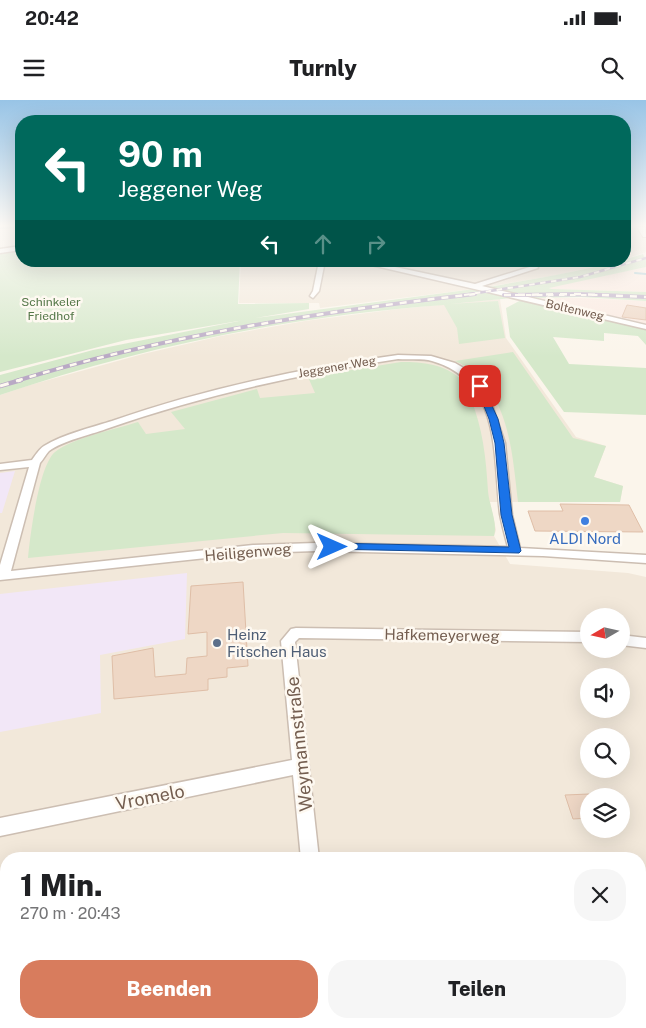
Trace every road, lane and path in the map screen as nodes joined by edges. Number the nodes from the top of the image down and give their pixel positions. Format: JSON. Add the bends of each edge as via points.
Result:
{"nodes":[{"id":1,"x":320,"y":270,"type":"edge"},
{"id":2,"x":401,"y":270,"type":"edge"},
{"id":3,"x":521,"y":270,"type":"edge"},
{"id":4,"x":475,"y":286,"type":"junction"},
{"id":5,"x":313,"y":296,"type":"dead end"},
{"id":6,"x":646,"y":326,"type":"edge"},
{"id":7,"x":35,"y":463,"type":"junction"},
{"id":8,"x":0,"y":467,"type":"edge"},
{"id":9,"x":515,"y":551,"type":"junction"},
{"id":10,"x":646,"y":559,"type":"edge"},
{"id":11,"x":2,"y":576,"type":"edge"},
{"id":12,"x":296,"y":632,"type":"joint"},
{"id":13,"x":580,"y":637,"type":"edge"},
{"id":14,"x":630,"y":641,"type":"edge"},
{"id":15,"x":646,"y":643,"type":"edge"},
{"id":16,"x":301,"y":766,"type":"junction"},
{"id":17,"x":0,"y":827,"type":"edge"},
{"id":18,"x":309,"y":852,"type":"edge"}],
"edges":[{"from":1,"to":5,"type":"street"},
{"from":2,"to":4,"type":"street","name":"Boltenweg"},
{"from":3,"to":4,"type":"street"},
{"from":4,"to":6,"type":"street","name":"Boltenweg"},
{"from":7,"to":8,"type":"street"},
{"from":7,"to":9,"type":"street","name":"Jeggener Weg","via":[[46,448],[65,440],[221,392],[343,365],[398,358],[431,358],[464,372],[480,386],[486,399],[500,443],[506,515]]},
{"from":7,"to":11,"type":"street","name":"Jeggener Weg"},
{"from":9,"to":10,"type":"street","name":"Heiligenweg"},
{"from":9,"to":11,"type":"street","name":"Heiligenweg","via":[[326,547],[253,549]]},
{"from":12,"to":13,"type":"street","name":"Hafkemeyerweg"},
{"from":12,"to":16,"type":"street","name":"Weymannstraße","via":[[288,641]]},
{"from":14,"to":15,"type":"street"},
{"from":16,"to":17,"type":"street","name":"Vromelo"},
{"from":16,"to":18,"type":"street","name":"Weymannstraße"}]}
